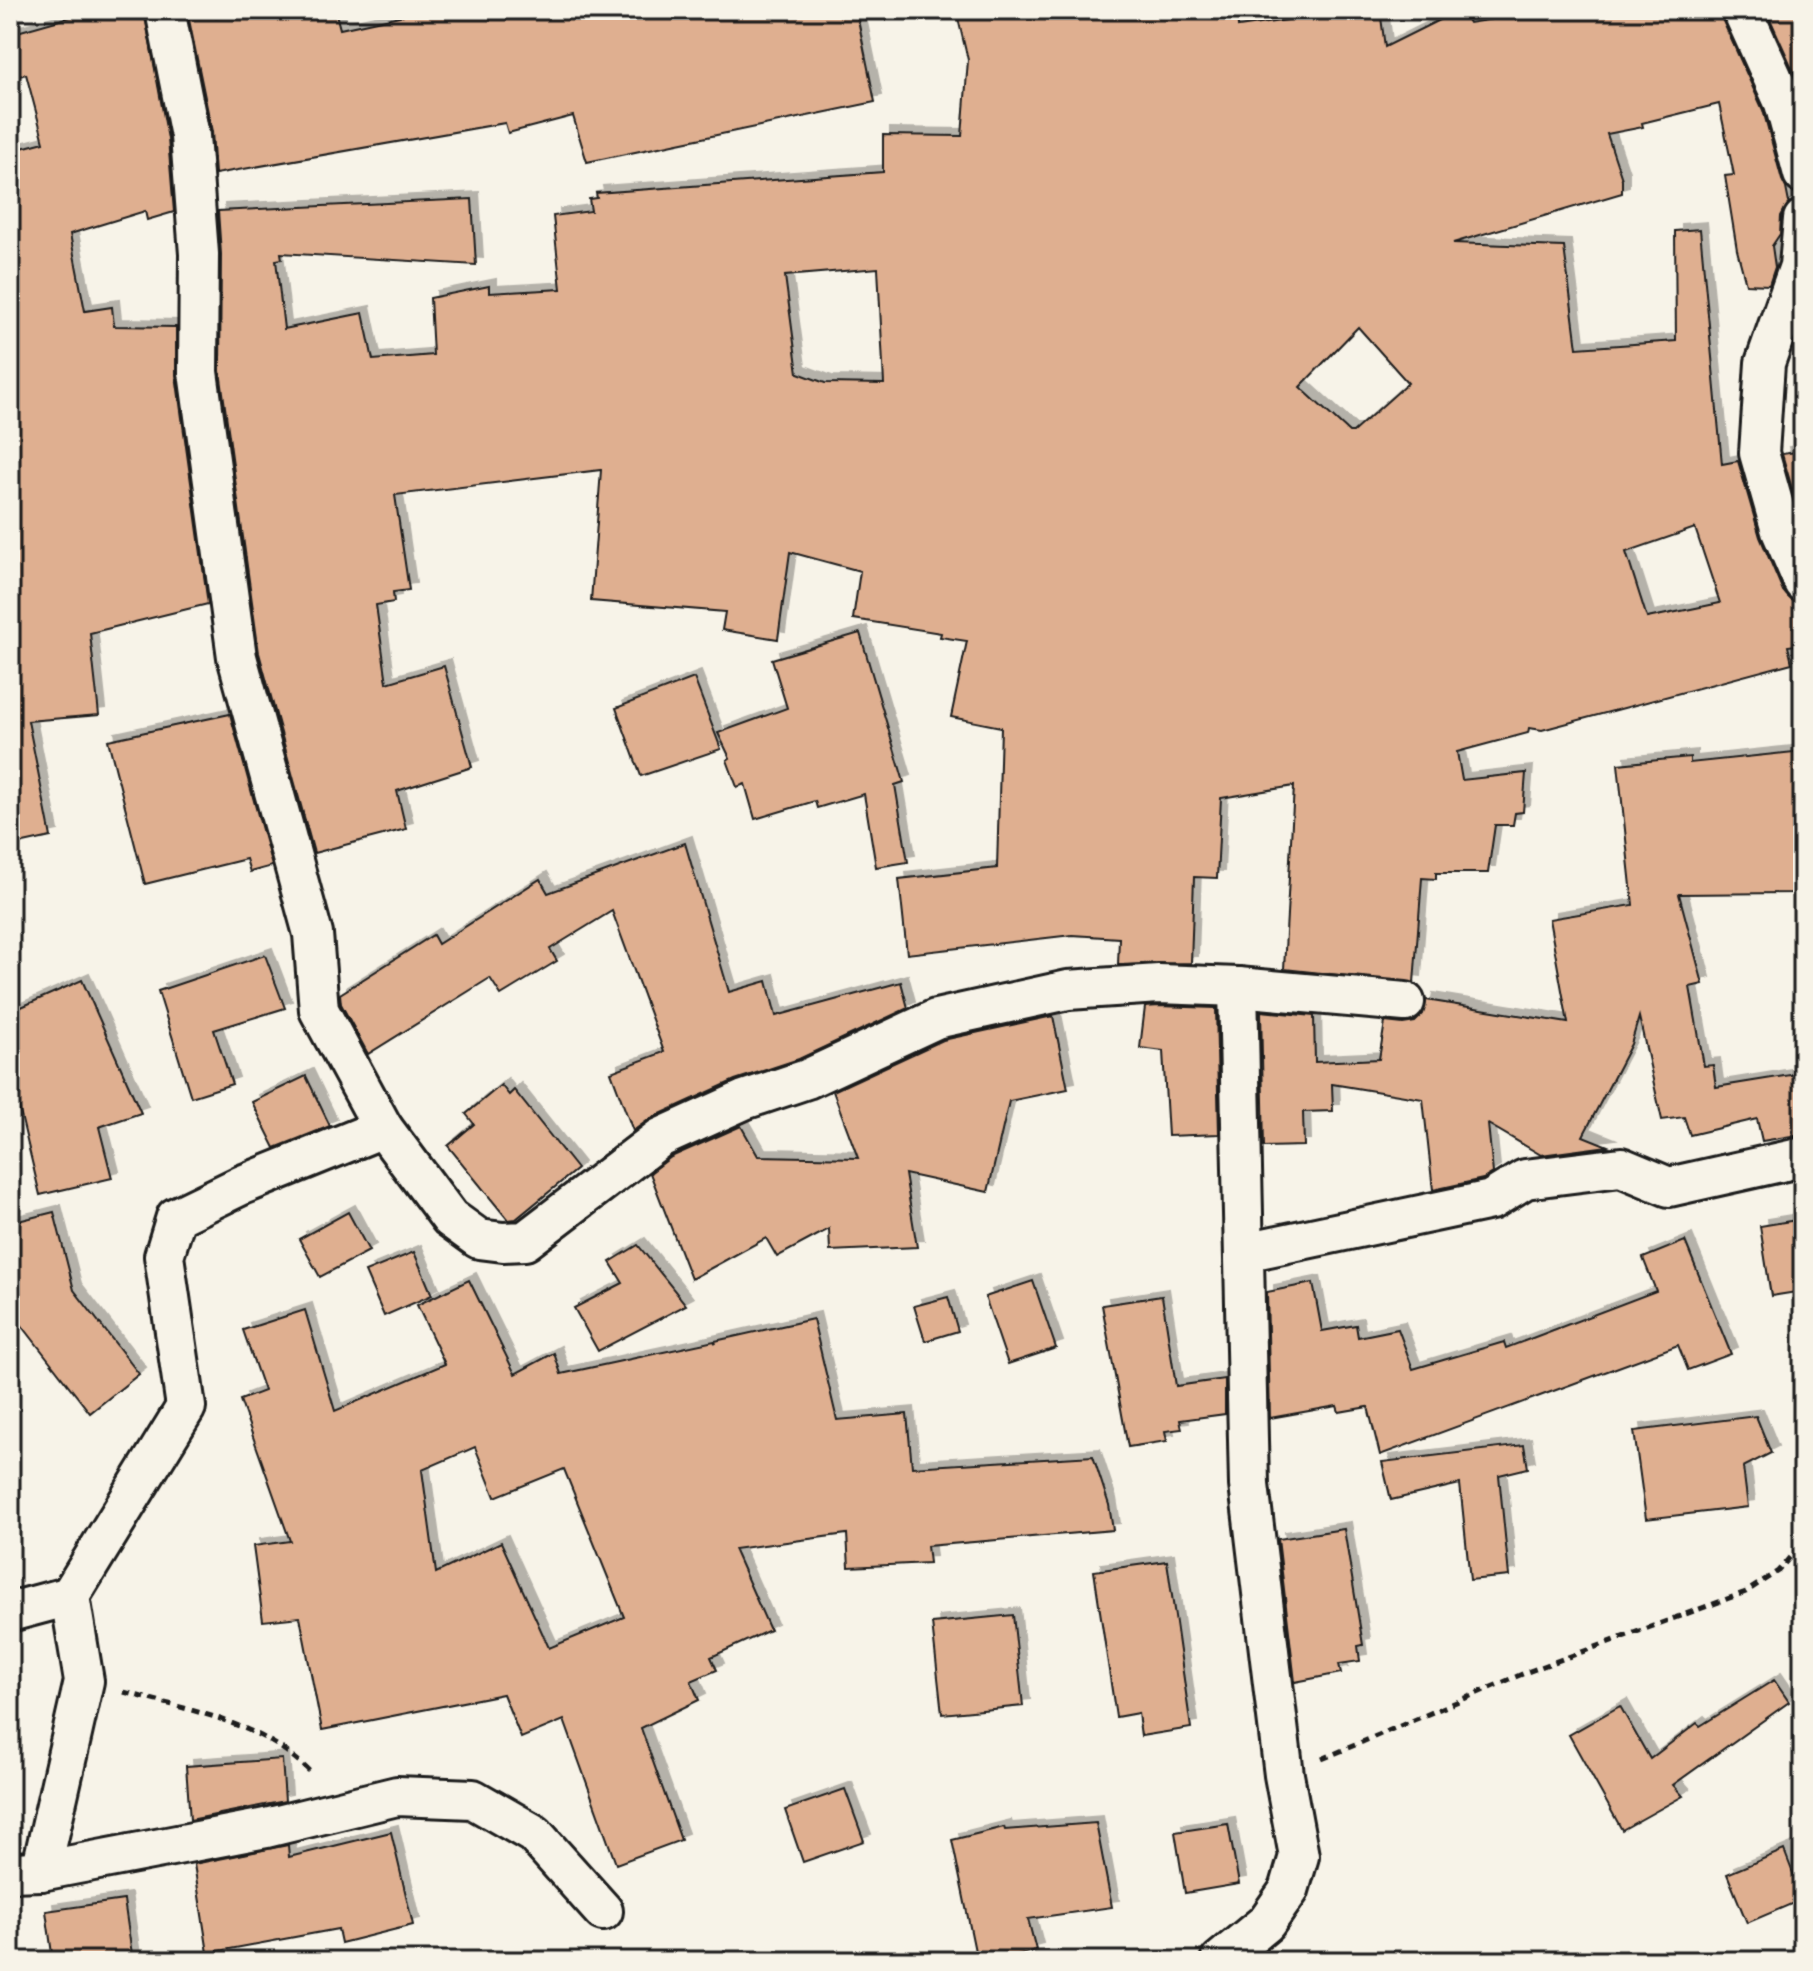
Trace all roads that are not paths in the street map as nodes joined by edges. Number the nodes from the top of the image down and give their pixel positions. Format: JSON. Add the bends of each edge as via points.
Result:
{"nodes":[{"id":1,"x":165,"y":10,"type":"edge"},
{"id":2,"x":1742,"y":10,"type":"edge"},
{"id":3,"x":1803,"y":174,"type":"edge"},
{"id":4,"x":1803,"y":219,"type":"edge"},
{"id":5,"x":1803,"y":582,"type":"edge"},
{"id":6,"x":1238,"y":987,"type":"junction"},
{"id":7,"x":1405,"y":1002,"type":"dead end"},
{"id":8,"x":383,"y":1128,"type":"junction"},
{"id":9,"x":1803,"y":1157,"type":"edge"},
{"id":10,"x":1245,"y":1252,"type":"junction"},
{"id":11,"x":70,"y":1596,"type":"junction"},
{"id":12,"x":10,"y":1612,"type":"edge"},
{"id":13,"x":26,"y":1871,"type":"edge"},
{"id":14,"x":603,"y":1911,"type":"dead end"},
{"id":15,"x":1220,"y":1961,"type":"edge"}],
"edges":[{"from":1,"to":8,"type":"street","via":[[190,136],[199,254],[198,372],[237,657],[313,934],[319,1010]]},
{"from":2,"to":3,"type":"street","via":[[1784,103]]},
{"from":4,"to":5,"type":"street","via":[[1799,266],[1765,363],[1759,453],[1781,531]]},
{"from":6,"to":7,"type":"street"},
{"from":6,"to":8,"type":"street","via":[[1159,984],[1068,990],[936,1019],[807,1079],[660,1138],[525,1241],[479,1239],[450,1218]]},
{"from":6,"to":10,"type":"street"},
{"from":8,"to":11,"type":"street","via":[[176,1217],[164,1256],[186,1407]]},
{"from":9,"to":10,"type":"street","via":[[1669,1187],[1621,1167],[1525,1179],[1491,1200]]},
{"from":10,"to":15,"type":"street","via":[[1249,1485],[1284,1775],[1299,1856],[1289,1890],[1266,1923]]},
{"from":11,"to":12,"type":"street"},
{"from":11,"to":13,"type":"street","via":[[84,1681]]},
{"from":13,"to":14,"type":"street","via":[[266,1828],[397,1796],[473,1799],[534,1834]]}]}
